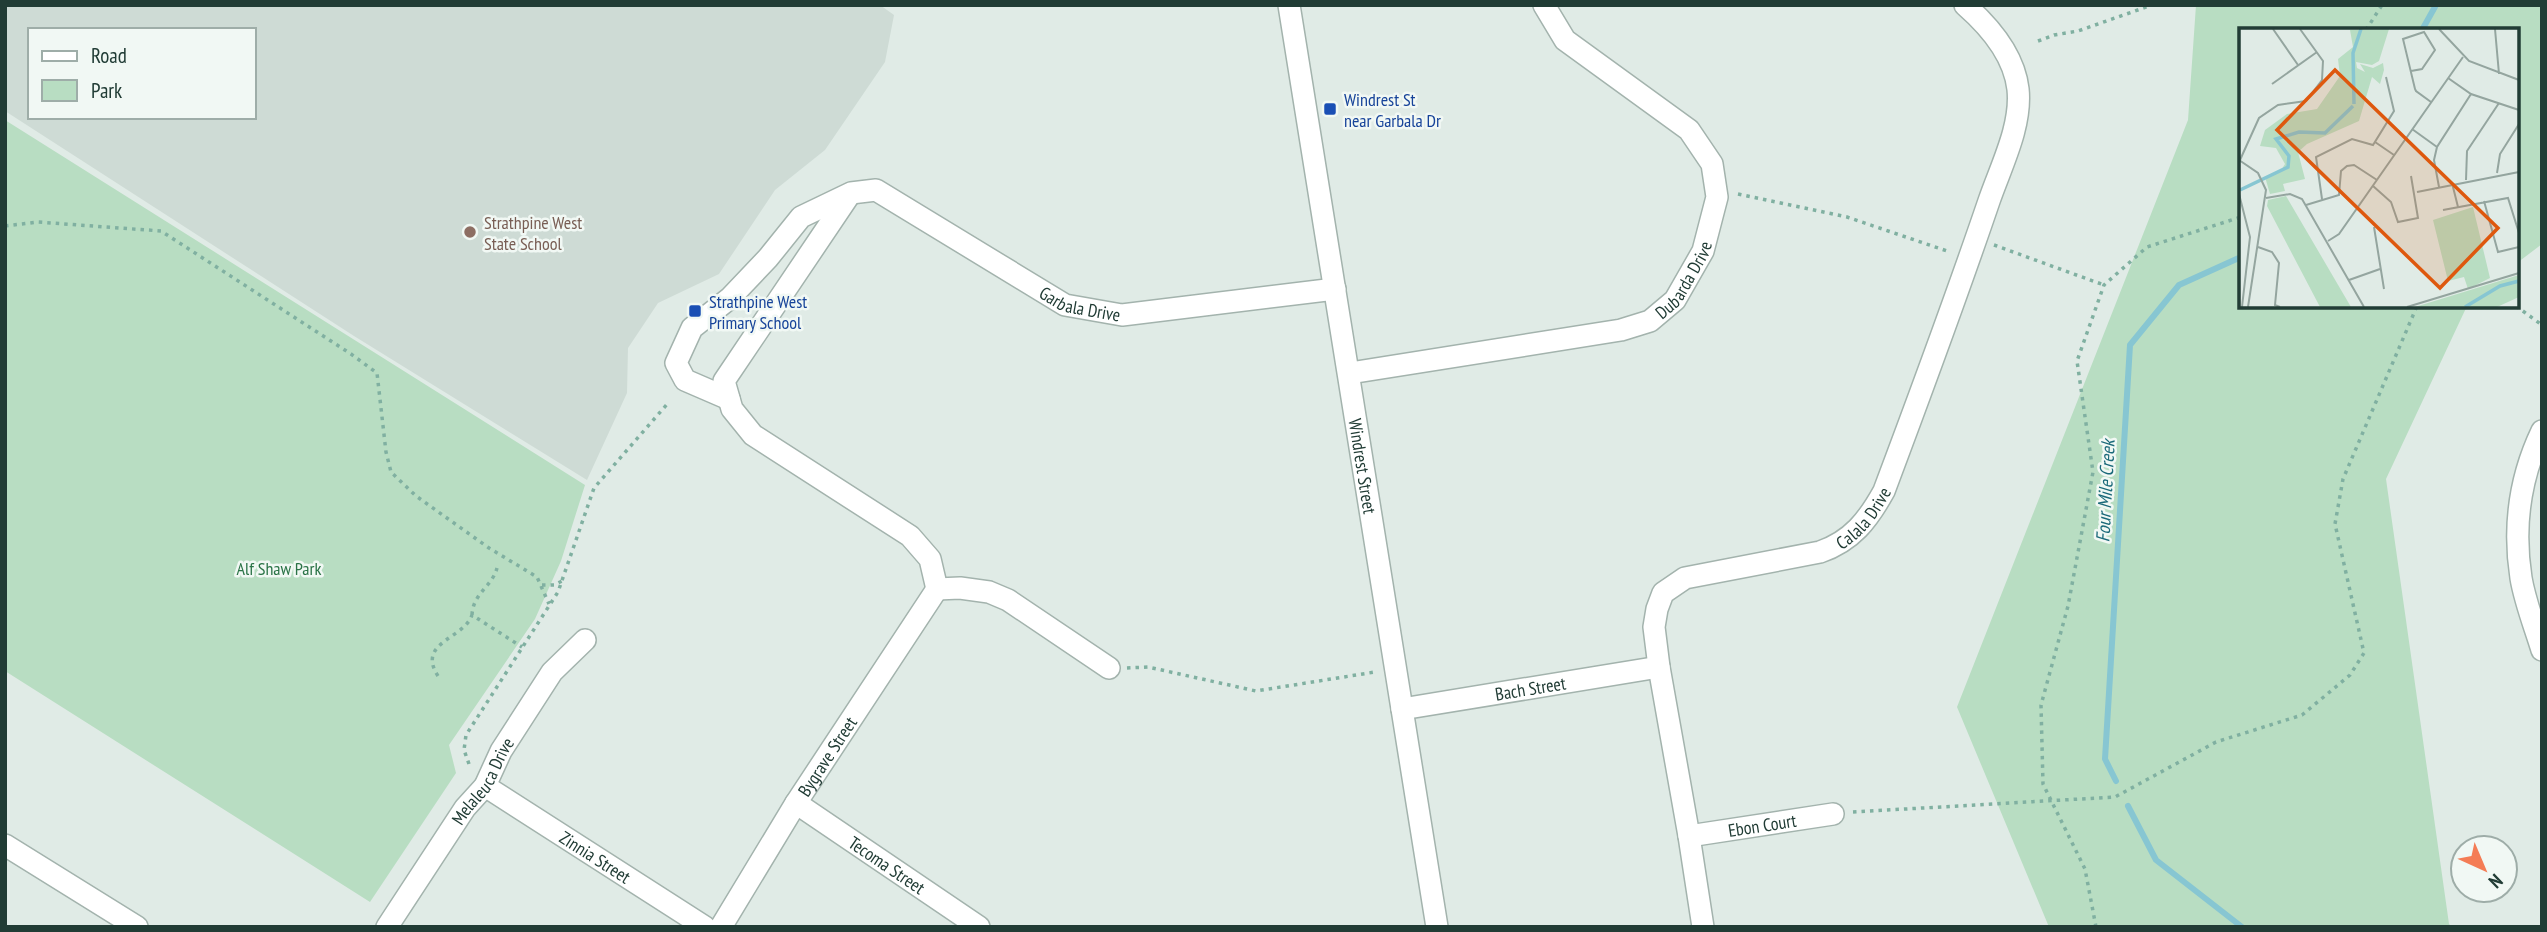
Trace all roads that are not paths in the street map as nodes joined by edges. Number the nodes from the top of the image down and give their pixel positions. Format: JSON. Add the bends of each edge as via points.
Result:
{"nodes":[{"id":1,"x":1289,"y":5,"type":"edge"},
{"id":2,"x":1544,"y":5,"type":"edge"},
{"id":3,"x":1965,"y":5,"type":"edge"},
{"id":4,"x":851,"y":193,"type":"junction"},
{"id":5,"x":1335,"y":289,"type":"junction"},
{"id":6,"x":1350,"y":373,"type":"junction"},
{"id":7,"x":729,"y":399,"type":"junction"},
{"id":8,"x":2542,"y":431,"type":"edge"},
{"id":9,"x":937,"y":589,"type":"junction"},
{"id":10,"x":585,"y":640,"type":"dead end"},
{"id":11,"x":2542,"y":650,"type":"edge"},
{"id":12,"x":1659,"y":667,"type":"junction"},
{"id":13,"x":1109,"y":668,"type":"road end"},
{"id":14,"x":1402,"y":709,"type":"junction"},
{"id":15,"x":485,"y":786,"type":"junction"},
{"id":16,"x":796,"y":803,"type":"junction"},
{"id":17,"x":1833,"y":814,"type":"road end"},
{"id":18,"x":1689,"y":836,"type":"junction"},
{"id":19,"x":5,"y":845,"type":"edge"},
{"id":20,"x":137,"y":927,"type":"edge"},
{"id":21,"x":387,"y":927,"type":"edge"},
{"id":22,"x":705,"y":927,"type":"edge"},
{"id":23,"x":721,"y":927,"type":"edge"},
{"id":24,"x":979,"y":927,"type":"edge"},
{"id":25,"x":1437,"y":927,"type":"edge"},
{"id":26,"x":1703,"y":927,"type":"edge"}],
"edges":[{"from":1,"to":5,"type":"street","name":"Windrest Street"},
{"from":2,"to":6,"type":"street","name":"Dubarda Drive","via":[[1565,40],[1689,130],[1712,164],[1717,197],[1703,251],[1675,300],[1650,321],[1621,330]]},
{"from":3,"to":12,"type":"street","name":"Calala Drive","via":[[1984,22],[2007,55],[2018,88],[2017,117],[1884,491],[1872,513],[1839,545],[1685,578],[1663,593],[1654,627]]},
{"from":4,"to":5,"type":"street","name":"Garbala Drive","via":[[876,190],[1065,304],[1122,315]]},
{"from":4,"to":7,"type":"street","via":[[724,382]]},
{"from":4,"to":7,"type":"street","name":"Garbala Drive","via":[[801,216],[730,298],[692,328],[676,363],[685,380]]},
{"from":5,"to":6,"type":"street","name":"Windrest Street"},
{"from":6,"to":14,"type":"street","name":"Windrest Street"},
{"from":7,"to":9,"type":"street","via":[[753,435],[910,536],[930,559]]},
{"from":8,"to":11,"type":"street","via":[[2530,454],[2517,535],[2521,579]]},
{"from":9,"to":13,"type":"street","via":[[989,592],[1008,600]]},
{"from":9,"to":16,"type":"street","name":"Bygrave Street"},
{"from":10,"to":15,"type":"street","name":"Melaleuca Drive","via":[[552,672],[501,751]]},
{"from":12,"to":14,"type":"street","name":"Bach Street"},
{"from":12,"to":18,"type":"street","name":"Calala Drive"},
{"from":14,"to":25,"type":"street","name":"Windrest Street"},
{"from":15,"to":21,"type":"street","name":"Melaleuca Drive","via":[[464,808]]},
{"from":15,"to":22,"type":"street","name":"Zinnia Street"},
{"from":16,"to":23,"type":"street","name":"Bygrave Street"},
{"from":16,"to":24,"type":"street","name":"Tecoma Street"},
{"from":17,"to":18,"type":"street","name":"Ebon Court"},
{"from":18,"to":26,"type":"street","name":"Calala Drive"},
{"from":19,"to":20,"type":"street"}]}
